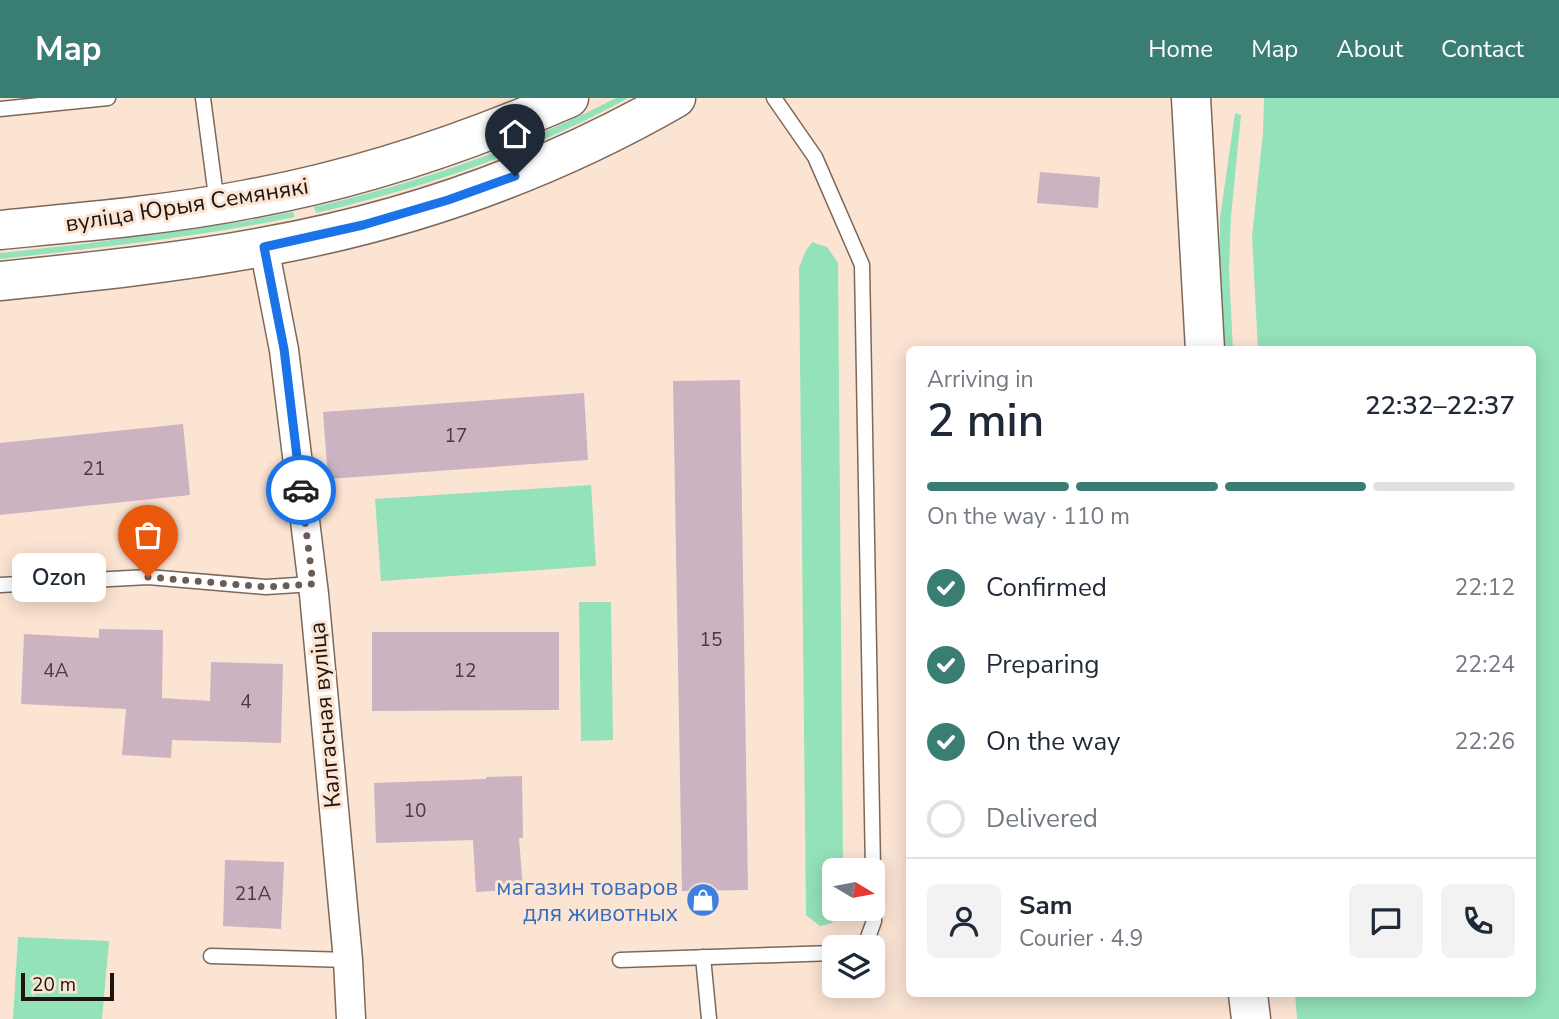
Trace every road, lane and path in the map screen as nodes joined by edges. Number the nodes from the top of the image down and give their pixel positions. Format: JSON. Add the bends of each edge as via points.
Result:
{"nodes":[{"id":1,"x":108,"y":98,"type":"edge"},
{"id":2,"x":203,"y":98,"type":"edge"},
{"id":3,"x":569,"y":98,"type":"edge"},
{"id":4,"x":676,"y":98,"type":"edge"},
{"id":5,"x":774,"y":98,"type":"edge"},
{"id":6,"x":1191,"y":98,"type":"edge"},
{"id":7,"x":0,"y":109,"type":"edge"},
{"id":8,"x":217,"y":205,"type":"junction"},
{"id":9,"x":0,"y":230,"type":"edge"},
{"id":10,"x":264,"y":247,"type":"junction"},
{"id":11,"x":0,"y":281,"type":"edge"},
{"id":12,"x":1205,"y":346,"type":"edge"},
{"id":13,"x":313,"y":584,"type":"junction"},
{"id":14,"x":0,"y":585,"type":"edge"},
{"id":15,"x":873,"y":858,"type":"edge"},
{"id":16,"x":822,"y":953,"type":"edge"},
{"id":17,"x":211,"y":956,"type":"dead end"},
{"id":18,"x":703,"y":957,"type":"junction"},
{"id":19,"x":348,"y":960,"type":"junction"},
{"id":20,"x":620,"y":960,"type":"dead end"},
{"id":21,"x":1224,"y":997,"type":"edge"},
{"id":22,"x":1248,"y":997,"type":"edge"},
{"id":23,"x":351,"y":1019,"type":"edge"},
{"id":24,"x":709,"y":1019,"type":"edge"},
{"id":25,"x":1225,"y":1019,"type":"edge"},
{"id":26,"x":1251,"y":1019,"type":"edge"}],
"edges":[{"from":1,"to":7,"type":"lane"},
{"from":2,"to":8,"type":"lane"},
{"from":3,"to":8,"type":"main road","name":"вуліца Юрыя Семянякі","via":[[497,129],[357,175]]},
{"from":4,"to":10,"type":"main road","via":[[515,176],[363,225]]},
{"from":5,"to":15,"type":"lane","via":[[816,157],[862,265]]},
{"from":6,"to":12,"type":"main road"},
{"from":8,"to":9,"type":"main road","name":"вуліца Юрыя Семянякі"},
{"from":10,"to":11,"type":"main road"},
{"from":10,"to":13,"type":"street","name":"Калгасная вуліца","via":[[284,349]]},
{"from":13,"to":14,"type":"lane","via":[[266,587],[148,577]]},
{"from":13,"to":19,"type":"street","name":"Калгасная вуліца"},
{"from":16,"to":18,"type":"lane"},
{"from":17,"to":19,"type":"lane"},
{"from":18,"to":20,"type":"lane"},
{"from":18,"to":24,"type":"lane"},
{"from":19,"to":23,"type":"street","name":"Калгасная вуліца"},
{"from":21,"to":25,"type":"main road"},
{"from":22,"to":26,"type":"main road"}]}
